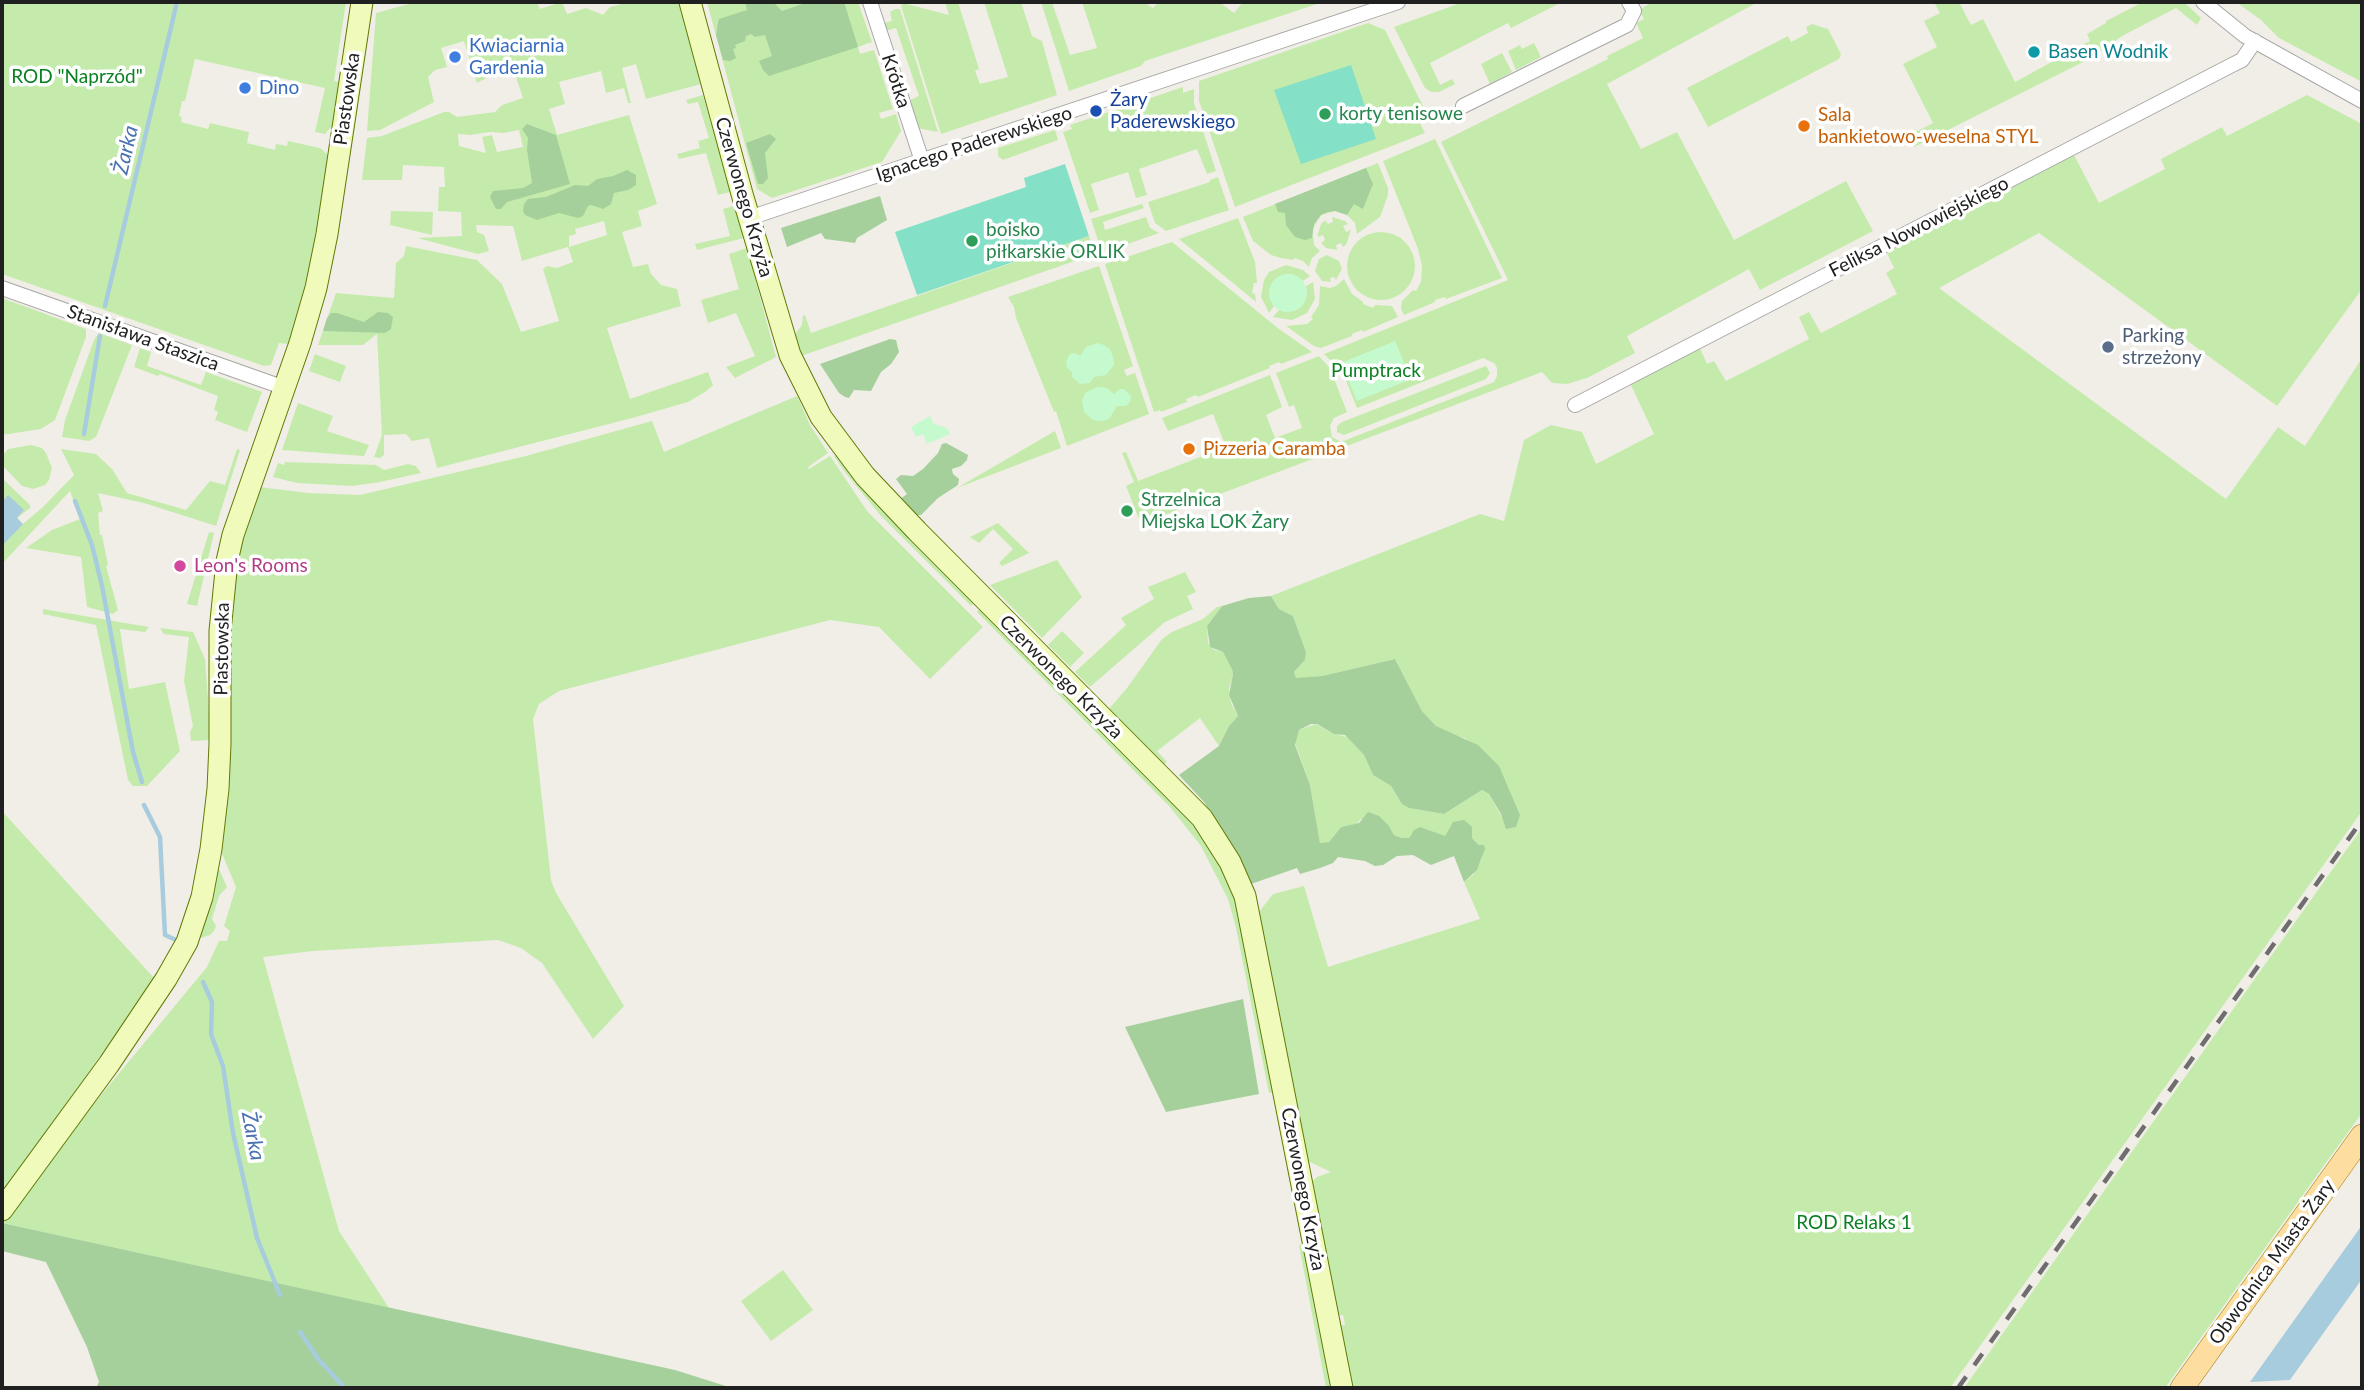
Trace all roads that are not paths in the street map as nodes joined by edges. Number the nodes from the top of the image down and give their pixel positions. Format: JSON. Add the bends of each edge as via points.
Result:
{"nodes":[{"id":1,"x":362,"y":2,"type":"edge"},
{"id":2,"x":691,"y":2,"type":"edge"},
{"id":3,"x":870,"y":2,"type":"edge"},
{"id":4,"x":1398,"y":2,"type":"edge"},
{"id":5,"x":1629,"y":2,"type":"edge"},
{"id":6,"x":2203,"y":2,"type":"edge"},
{"id":7,"x":2255,"y":41,"type":"junction"},
{"id":8,"x":2362,"y":101,"type":"edge"},
{"id":9,"x":1463,"y":106,"type":"dead end"},
{"id":10,"x":922,"y":161,"type":"junction"},
{"id":11,"x":749,"y":218,"type":"junction"},
{"id":12,"x":2,"y":288,"type":"edge"},
{"id":13,"x":285,"y":388,"type":"junction"},
{"id":14,"x":1576,"y":405,"type":"dead end"},
{"id":15,"x":2362,"y":1136,"type":"edge"},
{"id":16,"x":2,"y":1210,"type":"edge"},
{"id":17,"x":1342,"y":1388,"type":"edge"},
{"id":18,"x":2182,"y":1388,"type":"edge"}],
"edges":[{"from":1,"to":13,"type":"street","name":"Piastowska","via":[[327,234]]},
{"from":2,"to":11,"type":"street","name":"Czerwonego Krzyża"},
{"from":3,"to":10,"type":"street","name":"Krótka"},
{"from":4,"to":10,"type":"street","name":"Ignacego Paderewskiego"},
{"from":5,"to":9,"type":"street","via":[[1634,11],[1627,24]]},
{"from":6,"to":7,"type":"street"},
{"from":7,"to":8,"type":"street"},
{"from":7,"to":14,"type":"street","name":"Feliksa Nowowiejskiego","via":[[2242,60]]},
{"from":10,"to":11,"type":"street","name":"Ignacego Paderewskiego"},
{"from":11,"to":17,"type":"street","name":"Czerwonego Krzyża","via":[[790,355],[821,417],[865,476],[1202,818],[1230,862],[1245,896]]},
{"from":12,"to":13,"type":"street","name":"Stanisława Staszica"},
{"from":13,"to":16,"type":"street","name":"Piastowska","via":[[228,561],[220,631],[218,789],[196,917],[160,989]]},
{"from":15,"to":18,"type":"main road","name":"Obwodnica Miasta Żary"}]}
